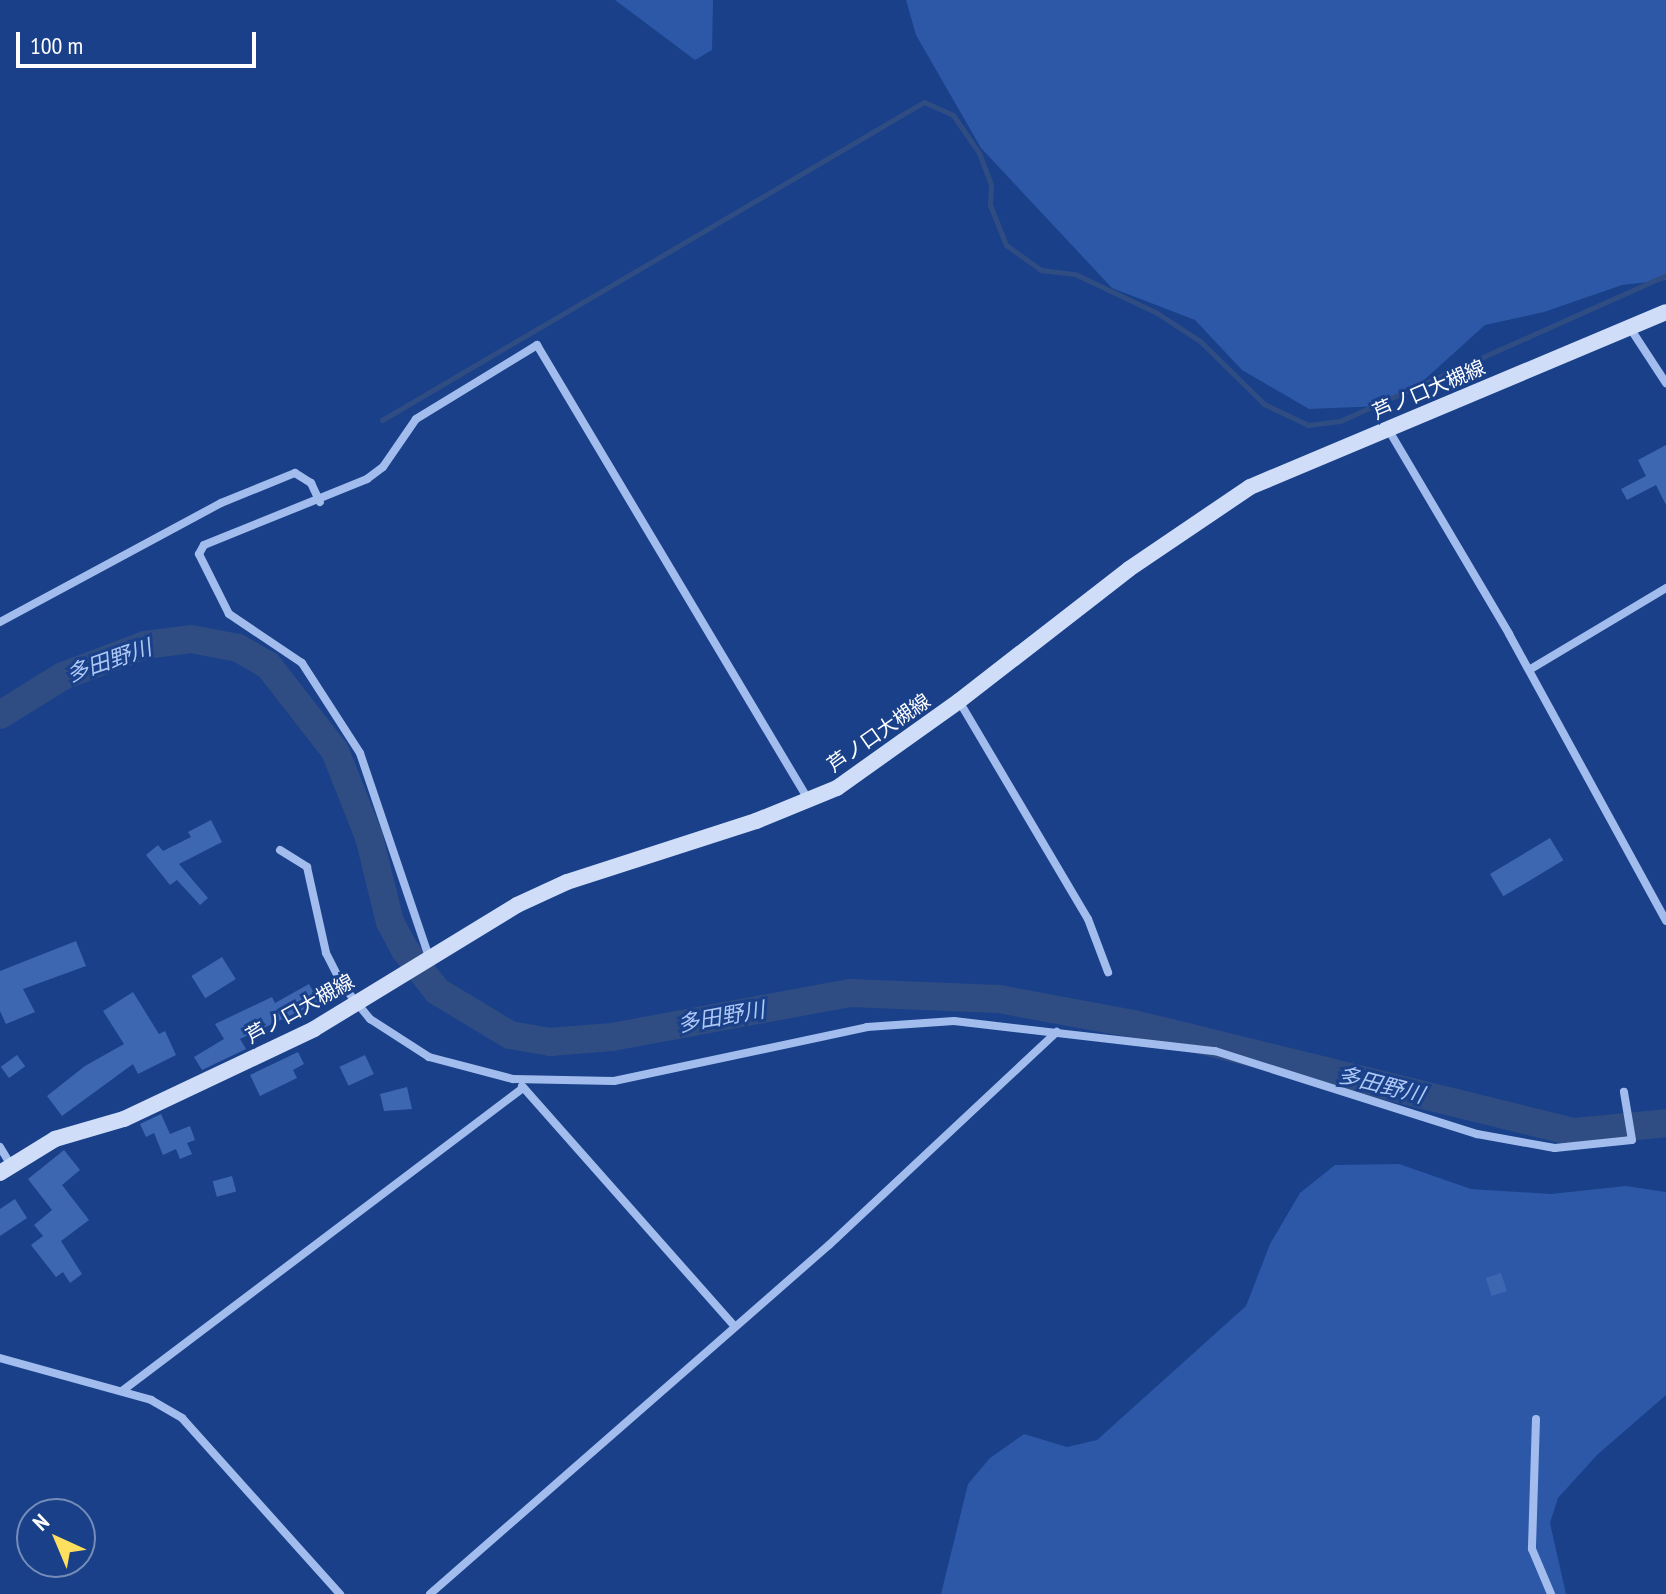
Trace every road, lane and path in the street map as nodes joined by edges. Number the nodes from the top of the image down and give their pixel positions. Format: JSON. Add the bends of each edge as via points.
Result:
{"nodes":[{"id":1,"x":1666,"y":312,"type":"edge"},
{"id":2,"x":1630,"y":328,"type":"junction"},
{"id":3,"x":1666,"y":383,"type":"edge"},
{"id":4,"x":1388,"y":429,"type":"junction"},
{"id":5,"x":320,"y":502,"type":"junction"},
{"id":6,"x":1666,"y":588,"type":"edge"},
{"id":7,"x":0,"y":622,"type":"edge"},
{"id":8,"x":1529,"y":670,"type":"junction"},
{"id":9,"x":959,"y":701,"type":"junction"},
{"id":10,"x":808,"y":800,"type":"junction"},
{"id":11,"x":280,"y":850,"type":"dead end"},
{"id":12,"x":1666,"y":921,"type":"edge"},
{"id":13,"x":429,"y":957,"type":"junction"},
{"id":14,"x":1108,"y":972,"type":"dead end"},
{"id":15,"x":356,"y":1003,"type":"junction"},
{"id":16,"x":1057,"y":1032,"type":"junction"},
{"id":17,"x":516,"y":1079,"type":"junction"},
{"id":18,"x":523,"y":1088,"type":"junction"},
{"id":19,"x":1624,"y":1092,"type":"dead end"},
{"id":20,"x":0,"y":1147,"type":"edge"},
{"id":21,"x":5,"y":1169,"type":"edge"},
{"id":22,"x":734,"y":1326,"type":"junction"},
{"id":23,"x":0,"y":1358,"type":"edge"},
{"id":24,"x":122,"y":1391,"type":"junction"},
{"id":25,"x":1536,"y":1419,"type":"dead end"},
{"id":26,"x":340,"y":1594,"type":"edge"},
{"id":27,"x":430,"y":1594,"type":"edge"},
{"id":28,"x":1551,"y":1594,"type":"edge"}],
"edges":[{"from":1,"to":2,"type":"main road","name":"芦ノ口大槻線"},
{"from":2,"to":3,"type":"street"},
{"from":2,"to":4,"type":"main road","name":"芦ノ口大槻線"},
{"from":4,"to":8,"type":"street"},
{"from":4,"to":9,"type":"main road","name":"芦ノ口大槻線","via":[[1250,487],[1202,516]]},
{"from":5,"to":7,"type":"street","via":[[311,483],[295,473],[221,503]]},
{"from":5,"to":10,"type":"street","via":[[383,467],[407,430],[430,409],[537,345]]},
{"from":5,"to":13,"type":"street","via":[[204,545],[201,563],[229,614],[292,653],[340,719],[385,817]]},
{"from":6,"to":8,"type":"street"},
{"from":8,"to":12,"type":"street"},
{"from":9,"to":10,"type":"main road","name":"芦ノ口大槻線","via":[[860,775]]},
{"from":9,"to":14,"type":"street","via":[[1088,919]]},
{"from":10,"to":13,"type":"main road","name":"芦ノ口大槻線","via":[[577,878]]},
{"from":11,"to":15,"type":"street","via":[[307,867],[326,953]]},
{"from":13,"to":15,"type":"main road","name":"芦ノ口大槻線"},
{"from":15,"to":17,"type":"street","via":[[384,1030],[429,1057]]},
{"from":15,"to":21,"type":"main road","name":"芦ノ口大槻線","via":[[168,1100],[55,1139]]},
{"from":16,"to":17,"type":"street","via":[[954,1021],[912,1023],[867,1027],[614,1081]]},
{"from":16,"to":19,"type":"street","via":[[1215,1051],[1477,1134],[1555,1148],[1632,1140]]},
{"from":16,"to":22,"type":"street","via":[[987,1103]]},
{"from":17,"to":18,"type":"street"},
{"from":18,"to":22,"type":"street"},
{"from":18,"to":24,"type":"street"},
{"from":20,"to":21,"type":"street"},
{"from":22,"to":27,"type":"street"},
{"from":23,"to":24,"type":"street"},
{"from":24,"to":26,"type":"street","via":[[182,1418]]},
{"from":25,"to":28,"type":"street","via":[[1532,1549]]}]}
